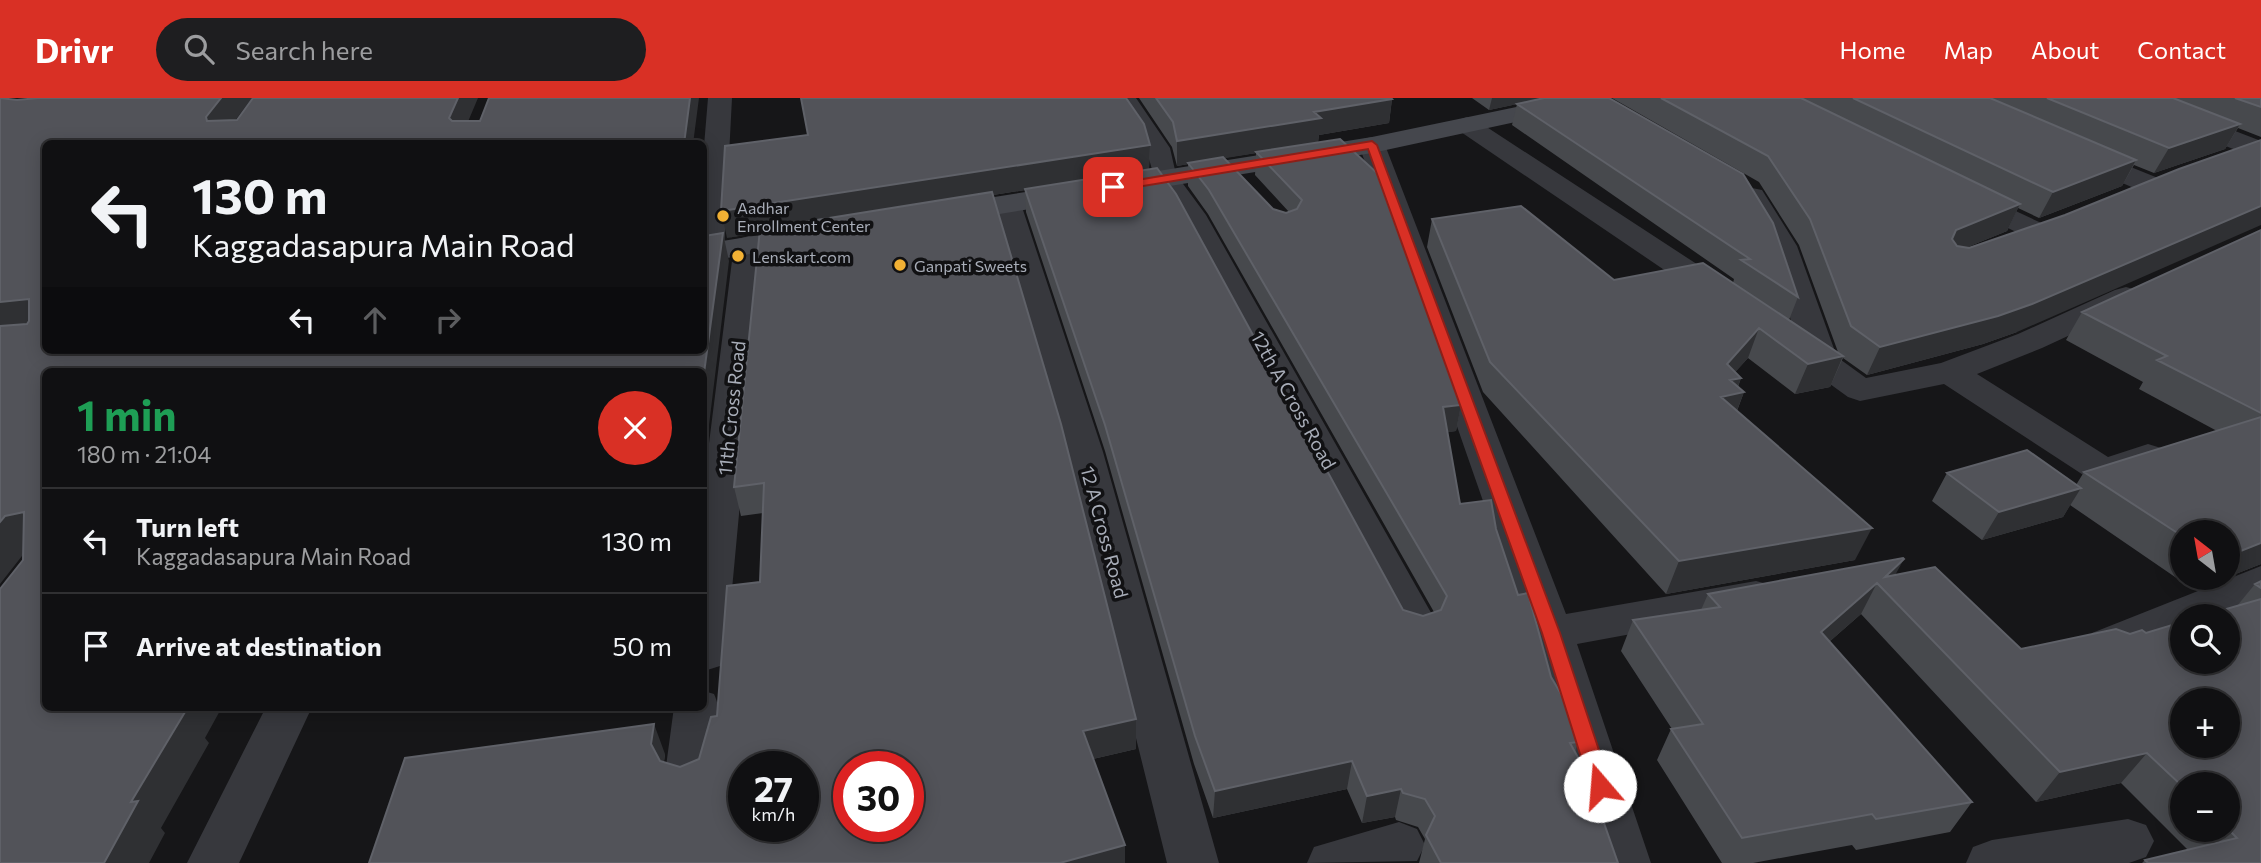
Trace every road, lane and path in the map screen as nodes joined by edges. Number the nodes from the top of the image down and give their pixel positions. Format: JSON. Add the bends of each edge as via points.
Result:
{"nodes":[{"id":1,"x":720,"y":98,"type":"edge"},
{"id":2,"x":1125,"y":98,"type":"edge"},
{"id":3,"x":2128,"y":98,"type":"edge"},
{"id":4,"x":1601,"y":103,"type":"edge"},
{"id":5,"x":1467,"y":125,"type":"junction"},
{"id":6,"x":2052,"y":142,"type":"edge"},
{"id":7,"x":1372,"y":145,"type":"junction"},
{"id":8,"x":2259,"y":149,"type":"edge"},
{"id":9,"x":2218,"y":163,"type":"edge"},
{"id":10,"x":1165,"y":179,"type":"junction"},
{"id":11,"x":1736,"y":183,"type":"edge"},
{"id":12,"x":1942,"y":184,"type":"edge"},
{"id":13,"x":2115,"y":202,"type":"edge"},
{"id":14,"x":1007,"y":204,"type":"junction"},
{"id":15,"x":912,"y":219,"type":"edge"},
{"id":16,"x":831,"y":232,"type":"edge"},
{"id":17,"x":707,"y":242,"type":"edge"},
{"id":18,"x":749,"y":245,"type":"junction"},
{"id":19,"x":2004,"y":246,"type":"edge"},
{"id":20,"x":707,"y":253,"type":"edge"},
{"id":21,"x":2157,"y":283,"type":"edge"},
{"id":22,"x":1821,"y":361,"type":"junction"},
{"id":23,"x":1950,"y":372,"type":"junction"},
{"id":24,"x":2183,"y":445,"type":"edge"},
{"id":25,"x":710,"y":534,"type":"edge"},
{"id":26,"x":2261,"y":581,"type":"edge"},
{"id":27,"x":1791,"y":589,"type":"edge"},
{"id":28,"x":707,"y":594,"type":"edge"},
{"id":29,"x":1416,"y":625,"type":"edge"},
{"id":30,"x":1551,"y":633,"type":"junction"},
{"id":31,"x":2108,"y":645,"type":"edge"},
{"id":32,"x":287,"y":711,"type":"edge"},
{"id":33,"x":698,"y":711,"type":"edge"},
{"id":34,"x":690,"y":774,"type":"edge"},
{"id":35,"x":2128,"y":841,"type":"dead end"},
{"id":36,"x":1399,"y":845,"type":"dead end"},
{"id":37,"x":213,"y":863,"type":"edge"},
{"id":38,"x":1193,"y":863,"type":"edge"},
{"id":39,"x":1333,"y":863,"type":"edge"},
{"id":40,"x":1625,"y":863,"type":"edge"},
{"id":41,"x":1992,"y":863,"type":"edge"}],
"edges":[{"from":1,"to":17,"type":"street"},
{"from":2,"to":10,"type":"lane","via":[[1158,148]]},
{"from":3,"to":8,"type":"street"},
{"from":4,"to":5,"type":"main road"},
{"from":5,"to":7,"type":"main road"},
{"from":5,"to":22,"type":"street"},
{"from":6,"to":13,"type":"street","via":[[2166,182]]},
{"from":7,"to":10,"type":"main road","via":[[1239,178]]},
{"from":7,"to":30,"type":"street"},
{"from":8,"to":9,"type":"street"},
{"from":10,"to":14,"type":"main road"},
{"from":10,"to":29,"type":"street","name":"12th A Cross Road","via":[[1192,215]]},
{"from":11,"to":22,"type":"street","via":[[1759,205],[1782,246]]},
{"from":12,"to":19,"type":"street","via":[[2052,228]]},
{"from":14,"to":15,"type":"main road"},
{"from":14,"to":38,"type":"street","name":"12 A Cross Road","via":[[1084,452]]},
{"from":16,"to":18,"type":"main road"},
{"from":18,"to":20,"type":"main road"},
{"from":18,"to":25,"type":"street","name":"11th Cross Road"},
{"from":21,"to":23,"type":"street"},
{"from":22,"to":23,"type":"street","via":[[1860,390]]},
{"from":23,"to":24,"type":"street","via":[[2104,471]]},
{"from":25,"to":28,"type":"street","name":"11th Cross Road"},
{"from":26,"to":31,"type":"street"},
{"from":27,"to":30,"type":"street"},
{"from":30,"to":40,"type":"street"},
{"from":32,"to":37,"type":"street"},
{"from":33,"to":34,"type":"street"},
{"from":35,"to":41,"type":"street"},
{"from":36,"to":39,"type":"street"}]}
